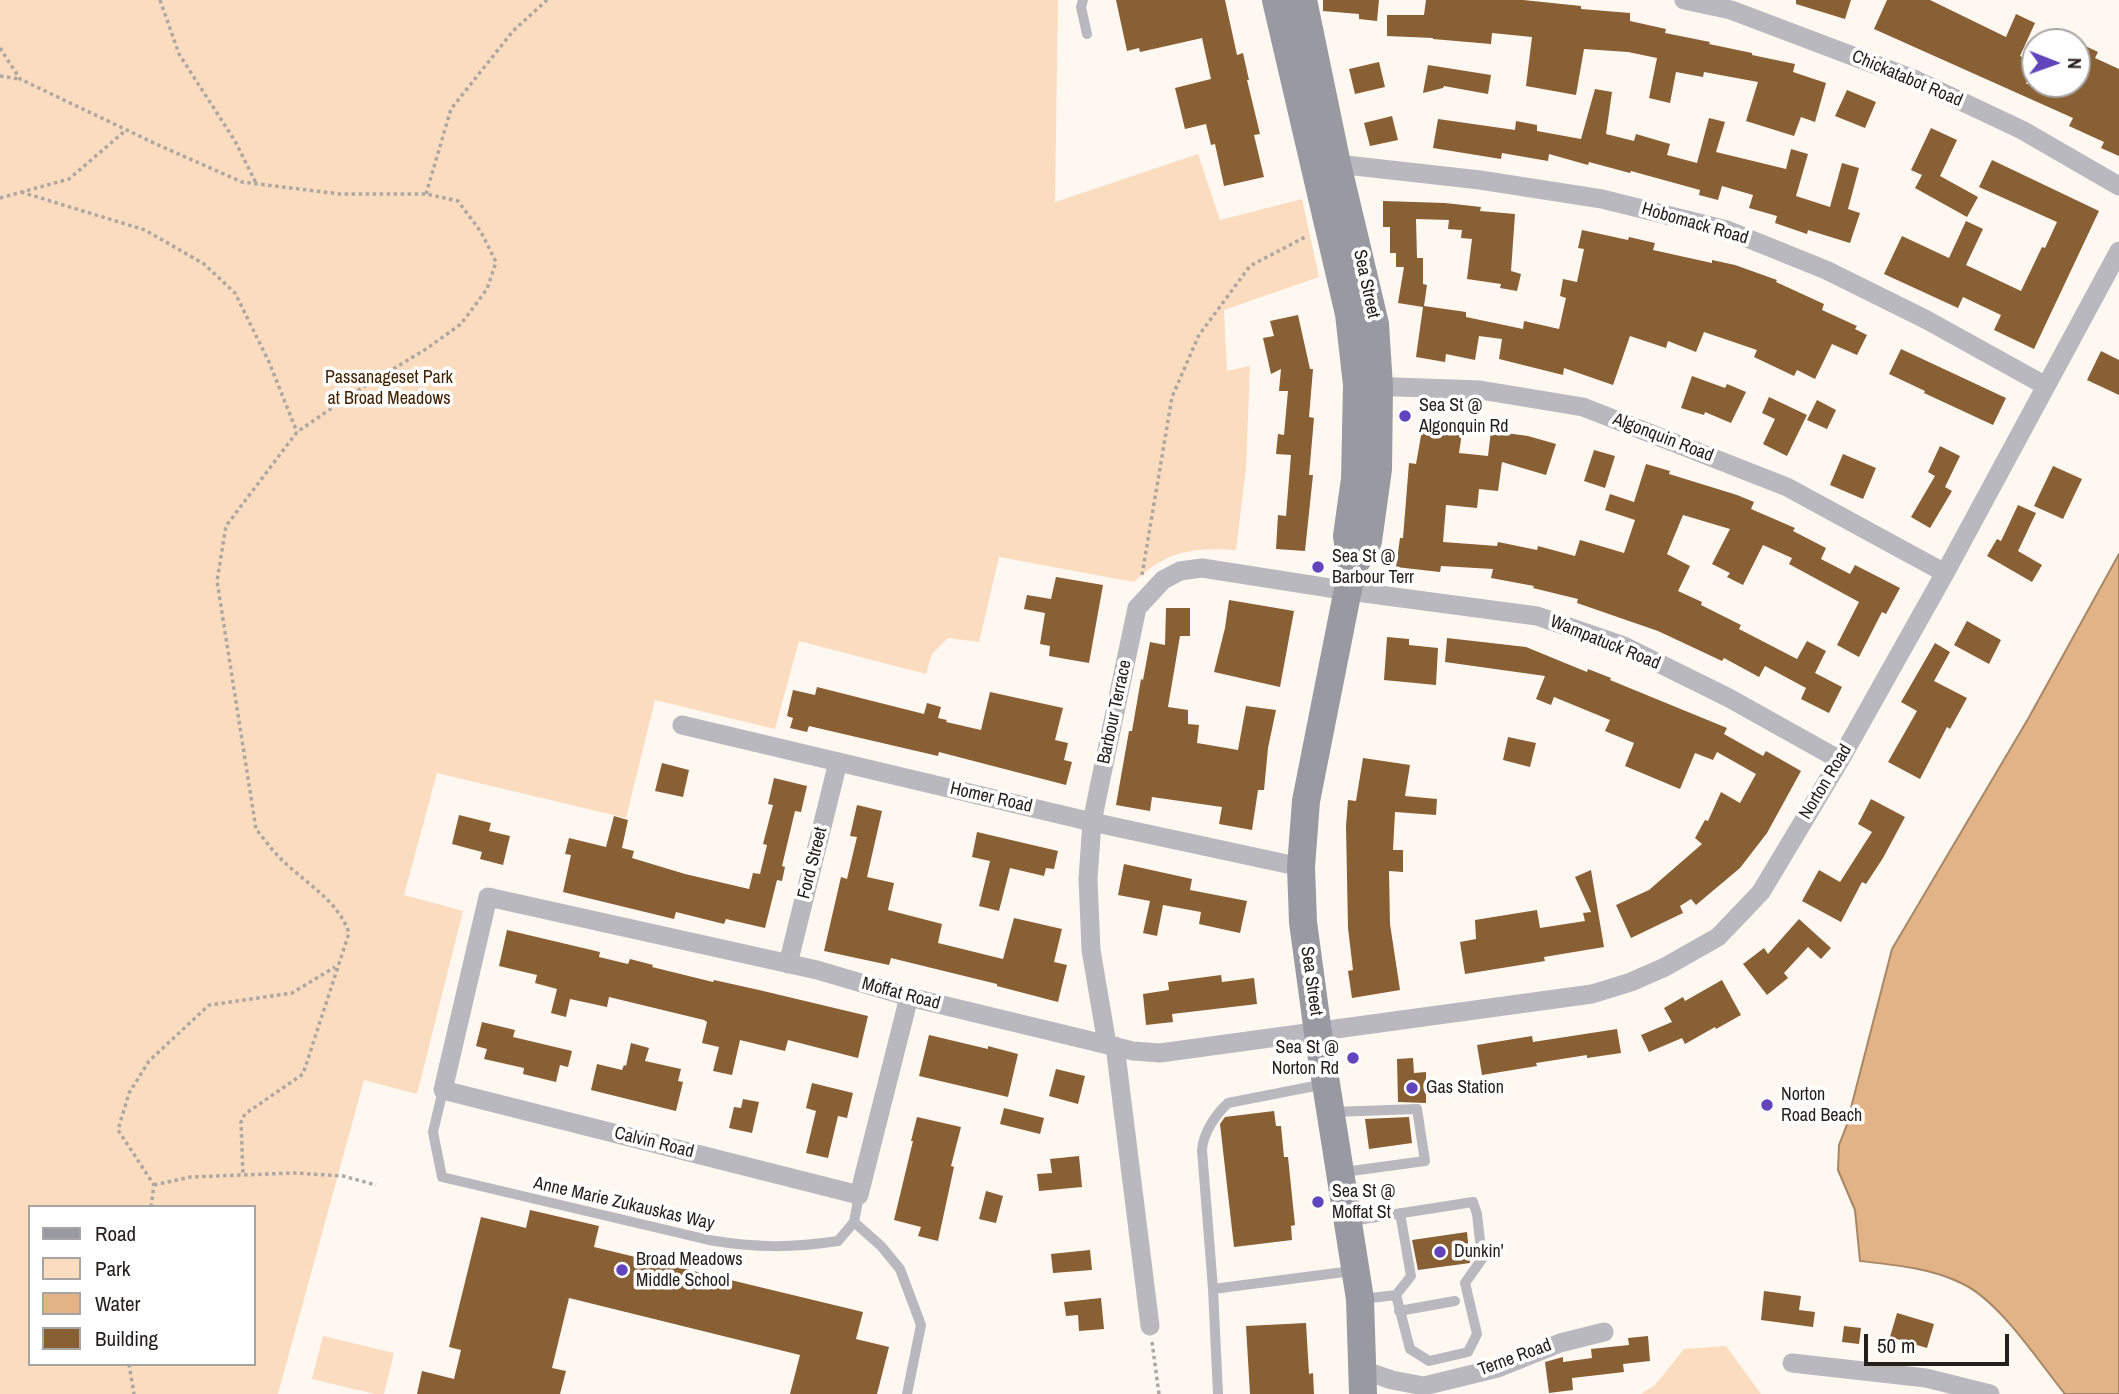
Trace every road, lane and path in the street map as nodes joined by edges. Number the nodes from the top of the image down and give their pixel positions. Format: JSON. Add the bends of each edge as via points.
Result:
{"nodes":[{"id":1,"x":160,"y":0,"type":"edge"},
{"id":2,"x":547,"y":0,"type":"edge"},
{"id":3,"x":1083,"y":0,"type":"edge"},
{"id":4,"x":1276,"y":0,"type":"edge"},
{"id":5,"x":1303,"y":0,"type":"edge"},
{"id":6,"x":1684,"y":0,"type":"edge"},
{"id":7,"x":1733,"y":5,"type":"edge"},
{"id":8,"x":1087,"y":34,"type":"dead end"},
{"id":9,"x":0,"y":48,"type":"edge"},
{"id":10,"x":0,"y":76,"type":"edge"},
{"id":11,"x":20,"y":79,"type":"junction"},
{"id":12,"x":126,"y":130,"type":"junction"},
{"id":13,"x":1326,"y":167,"type":"junction"},
{"id":14,"x":257,"y":185,"type":"junction"},
{"id":15,"x":2119,"y":186,"type":"edge"},
{"id":16,"x":21,"y":192,"type":"junction"},
{"id":17,"x":426,"y":194,"type":"junction"},
{"id":18,"x":0,"y":198,"type":"edge"},
{"id":19,"x":1327,"y":225,"type":"junction"},
{"id":20,"x":2119,"y":251,"type":"edge"},
{"id":21,"x":1368,"y":386,"type":"junction"},
{"id":22,"x":2046,"y":386,"type":"junction"},
{"id":23,"x":297,"y":432,"type":"junction"},
{"id":24,"x":1945,"y":573,"type":"junction"},
{"id":25,"x":1351,"y":580,"type":"junction"},
{"id":26,"x":1137,"y":608,"type":"junction"},
{"id":27,"x":682,"y":724,"type":"dead end"},
{"id":28,"x":1840,"y":760,"type":"junction"},
{"id":29,"x":838,"y":762,"type":"junction"},
{"id":30,"x":1092,"y":822,"type":"junction"},
{"id":31,"x":1301,"y":867,"type":"junction"},
{"id":32,"x":788,"y":964,"type":"junction"},
{"id":33,"x":337,"y":966,"type":"junction"},
{"id":34,"x":909,"y":998,"type":"junction"},
{"id":35,"x":1318,"y":1032,"type":"junction"},
{"id":36,"x":1111,"y":1045,"type":"junction"},
{"id":37,"x":1326,"y":1084,"type":"junction"},
{"id":38,"x":443,"y":1090,"type":"junction"},
{"id":39,"x":1330,"y":1112,"type":"junction"},
{"id":40,"x":1340,"y":1173,"type":"junction"},
{"id":41,"x":243,"y":1175,"type":"junction"},
{"id":42,"x":155,"y":1185,"type":"junction"},
{"id":43,"x":376,"y":1185,"type":"dead end"},
{"id":44,"x":859,"y":1195,"type":"junction"},
{"id":45,"x":151,"y":1205,"type":"edge"},
{"id":46,"x":1400,"y":1213,"type":"junction"},
{"id":47,"x":854,"y":1222,"type":"junction"},
{"id":48,"x":1347,"y":1222,"type":"junction"},
{"id":49,"x":1356,"y":1271,"type":"junction"},
{"id":50,"x":1213,"y":1289,"type":"junction"},
{"id":51,"x":1396,"y":1295,"type":"junction"},
{"id":52,"x":1360,"y":1299,"type":"junction"},
{"id":53,"x":1455,"y":1301,"type":"dead end"},
{"id":54,"x":1399,"y":1311,"type":"junction"},
{"id":55,"x":1150,"y":1326,"type":"joint"},
{"id":56,"x":1595,"y":1334,"type":"dead end"},
{"id":57,"x":1792,"y":1363,"type":"dead end"},
{"id":58,"x":129,"y":1366,"type":"edge"},
{"id":59,"x":1367,"y":1386,"type":"edge"},
{"id":60,"x":134,"y":1394,"type":"edge"},
{"id":61,"x":907,"y":1394,"type":"edge"},
{"id":62,"x":1159,"y":1394,"type":"edge"},
{"id":63,"x":1218,"y":1394,"type":"edge"},
{"id":64,"x":1990,"y":1394,"type":"edge"}],
"edges":[{"from":1,"to":14,"type":"path","via":[[179,54],[235,141]]},
{"from":2,"to":17,"type":"path","via":[[513,31],[451,109]]},
{"from":3,"to":8,"type":"lane"},
{"from":4,"to":13,"type":"main road","name":"Sea Street"},
{"from":5,"to":13,"type":"main road","name":"Sea Street"},
{"from":6,"to":7,"type":"street","name":"Chickatabot Road"},
{"from":7,"to":15,"type":"street","name":"Chickatabot Road","via":[[1916,80],[2022,130]]},
{"from":9,"to":11,"type":"path"},
{"from":10,"to":11,"type":"path"},
{"from":11,"to":12,"type":"path"},
{"from":12,"to":14,"type":"path"},
{"from":12,"to":16,"type":"path","via":[[69,179]]},
{"from":13,"to":19,"type":"main road","name":"Sea Street"},
{"from":13,"to":21,"type":"main road","name":"Sea Street","via":[[1375,324]]},
{"from":13,"to":22,"type":"street","name":"Hobomack Road","via":[[1480,180],[1602,199],[1727,230],[1826,270]]},
{"from":14,"to":17,"type":"path","via":[[340,194]]},
{"from":16,"to":18,"type":"path"},
{"from":16,"to":23,"type":"path","via":[[145,230],[204,264],[235,293]]},
{"from":17,"to":23,"type":"path","via":[[458,201],[481,232],[496,262],[486,289],[461,324]]},
{"from":19,"to":21,"type":"main road","name":"Sea Street"},
{"from":19,"to":26,"type":"path","via":[[1250,267],[1199,335],[1171,397]]},
{"from":20,"to":22,"type":"street","name":"Norton Road"},
{"from":21,"to":24,"type":"street","name":"Algonquin Road","via":[[1480,390],[1583,407],[1787,486]]},
{"from":21,"to":25,"type":"main road","name":"Sea Street","via":[[1378,469],[1368,541]]},
{"from":22,"to":24,"type":"street","name":"Norton Road"},
{"from":23,"to":33,"type":"path","via":[[226,526],[217,582],[256,829],[345,921],[349,933]]},
{"from":24,"to":28,"type":"street","name":"Norton Road"},
{"from":25,"to":26,"type":"street","via":[[1202,568],[1163,580]]},
{"from":25,"to":28,"type":"street","name":"Wampatuck Road","via":[[1447,603],[1537,616],[1623,646]]},
{"from":25,"to":31,"type":"main road","name":"Sea Street","via":[[1306,801]]},
{"from":26,"to":30,"type":"street","name":"Barbour Terrace"},
{"from":27,"to":29,"type":"street","name":"Homer Road"},
{"from":28,"to":35,"type":"street","name":"Norton Road","via":[[1761,892],[1718,937],[1665,967],[1592,994]]},
{"from":29,"to":30,"type":"street","name":"Homer Road"},
{"from":29,"to":32,"type":"street","name":"Ford Street"},
{"from":30,"to":31,"type":"street","name":"Homer Road"},
{"from":30,"to":36,"type":"street","name":"Barbour Terrace","via":[[1088,878],[1091,950]]},
{"from":31,"to":35,"type":"main road","name":"Sea Street","via":[[1303,922]]},
{"from":32,"to":34,"type":"street","name":"Moffat Road"},
{"from":32,"to":38,"type":"street","name":"Moffat Road","via":[[488,897]]},
{"from":33,"to":41,"type":"path","via":[[303,1074],[245,1114],[241,1122]]},
{"from":33,"to":42,"type":"path","via":[[292,993],[209,1005],[149,1061],[129,1093],[118,1130]]},
{"from":34,"to":36,"type":"street","name":"Moffat Road"},
{"from":34,"to":44,"type":"street"},
{"from":35,"to":36,"type":"street","name":"Moffat Road","via":[[1160,1053]]},
{"from":35,"to":37,"type":"main road","name":"Sea Street"},
{"from":36,"to":55,"type":"street","name":"Barbour Terrace"},
{"from":37,"to":39,"type":"main road","name":"Sea Street"},
{"from":37,"to":50,"type":"lane","via":[[1228,1103],[1210,1128],[1202,1150]]},
{"from":38,"to":44,"type":"street","name":"Calvin Road"},
{"from":38,"to":47,"type":"lane","name":"Anne Marie Zukauskas Way","via":[[433,1132],[442,1177],[709,1241],[747,1246],[838,1241]]},
{"from":39,"to":40,"type":"main road","name":"Sea Street"},
{"from":39,"to":40,"type":"lane","via":[[1417,1109],[1425,1161]]},
{"from":40,"to":48,"type":"main road","name":"Sea Street"},
{"from":41,"to":42,"type":"path","via":[[190,1177]]},
{"from":41,"to":43,"type":"path","via":[[343,1176]]},
{"from":42,"to":45,"type":"path"},
{"from":44,"to":47,"type":"lane"},
{"from":46,"to":48,"type":"lane"},
{"from":46,"to":51,"type":"lane","via":[[1410,1276]]},
{"from":46,"to":54,"type":"lane","via":[[1473,1202],[1482,1259],[1465,1283],[1477,1334],[1468,1352],[1429,1361],[1410,1349]]},
{"from":47,"to":61,"type":"lane","via":[[900,1269],[921,1325]]},
{"from":48,"to":49,"type":"main road","name":"Sea Street"},
{"from":49,"to":50,"type":"lane"},
{"from":49,"to":52,"type":"main road","name":"Sea Street"},
{"from":50,"to":63,"type":"lane"},
{"from":51,"to":52,"type":"lane"},
{"from":51,"to":54,"type":"lane"},
{"from":52,"to":59,"type":"main road","name":"Sea Street"},
{"from":53,"to":54,"type":"lane"},
{"from":55,"to":62,"type":"path"},
{"from":56,"to":59,"type":"street","name":"Terne Road","via":[[1498,1368],[1424,1385],[1392,1380]]},
{"from":57,"to":64,"type":"street","via":[[1926,1378]]},
{"from":58,"to":60,"type":"path"}]}
